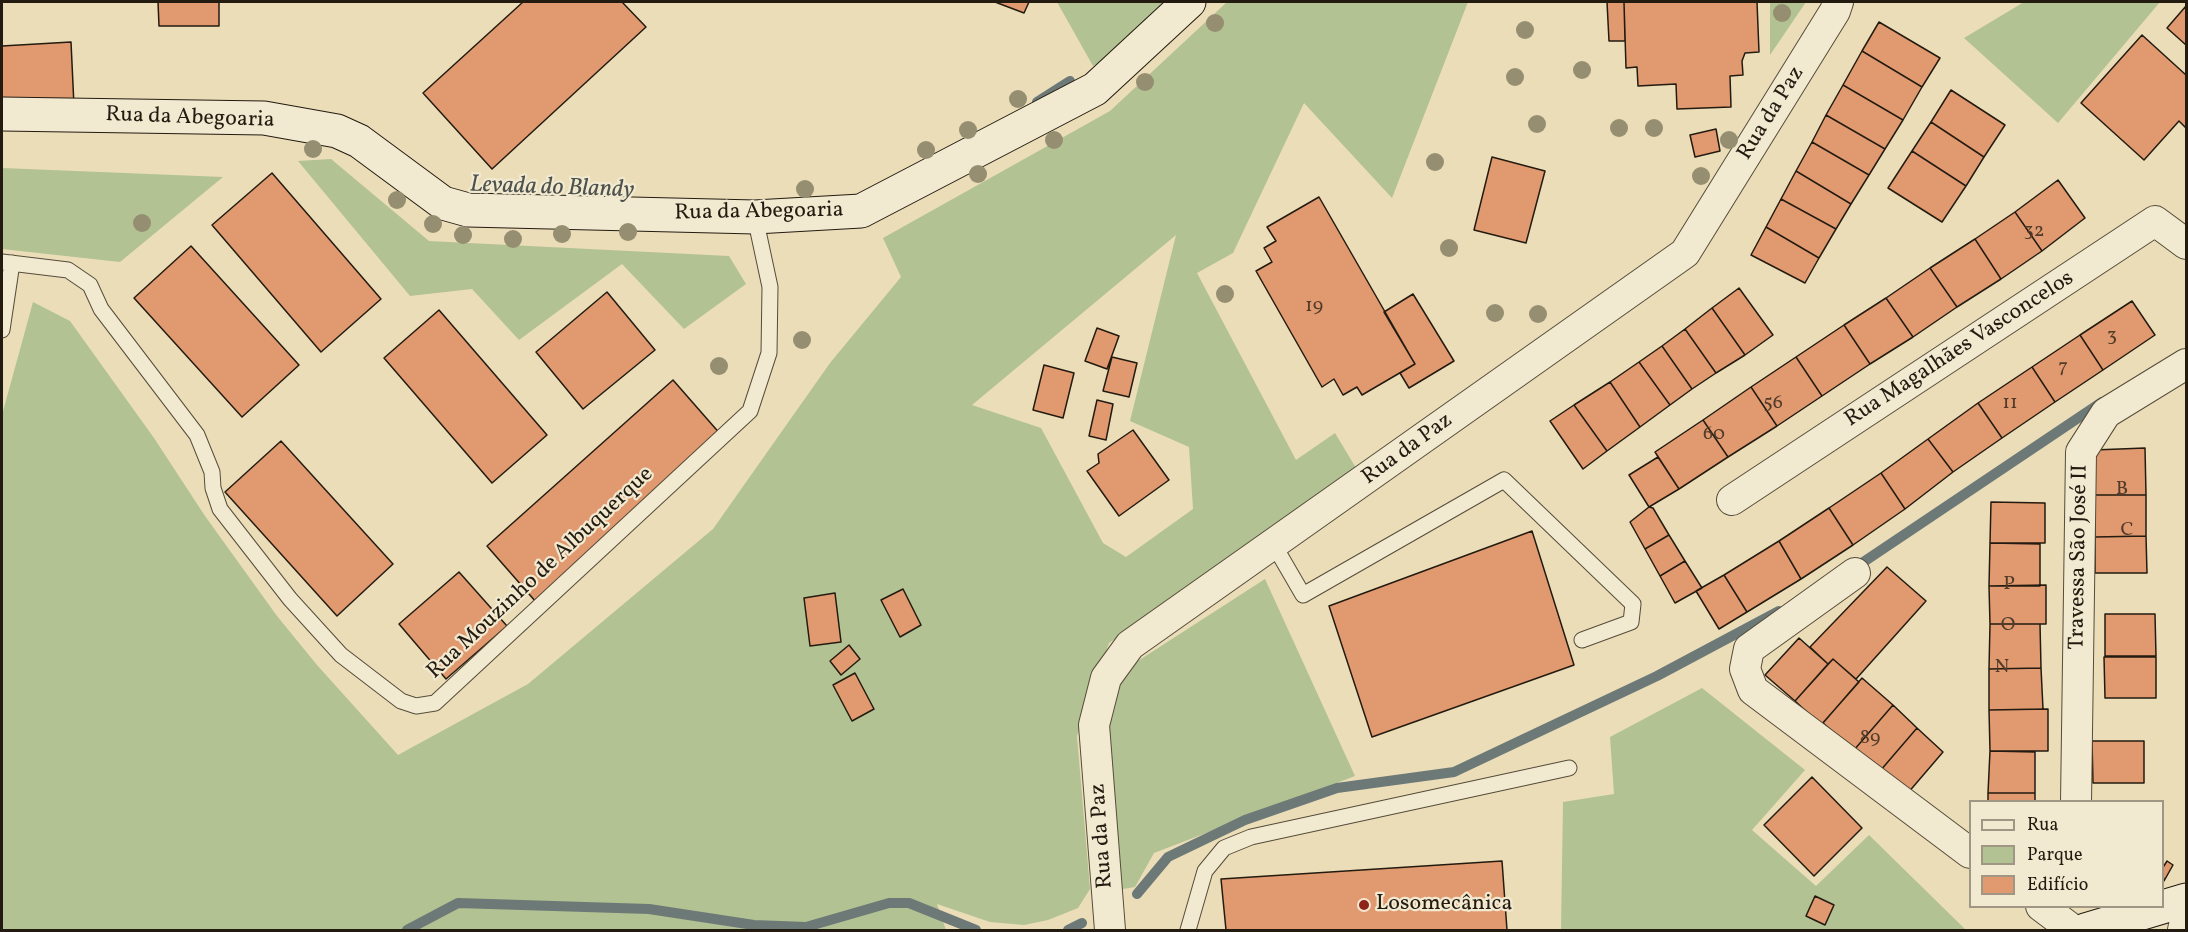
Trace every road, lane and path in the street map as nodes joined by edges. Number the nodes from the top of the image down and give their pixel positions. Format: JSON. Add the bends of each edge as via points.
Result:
{"nodes":[{"id":1,"x":1189,"y":2,"type":"edge"},
{"id":2,"x":1838,"y":2,"type":"edge"},
{"id":3,"x":2,"y":114,"type":"edge"},
{"id":4,"x":755,"y":217,"type":"junction"},
{"id":5,"x":2187,"y":244,"type":"edge"},
{"id":6,"x":7,"y":263,"type":"edge"},
{"id":7,"x":2,"y":330,"type":"edge"},
{"id":8,"x":2187,"y":364,"type":"edge"},
{"id":9,"x":1732,"y":500,"type":"dead end"},
{"id":10,"x":1274,"y":545,"type":"junction"},
{"id":11,"x":1855,"y":573,"type":"dead end"},
{"id":12,"x":1582,"y":640,"type":"dead end"},
{"id":13,"x":1569,"y":768,"type":"dead end"},
{"id":14,"x":2076,"y":800,"type":"edge"},
{"id":15,"x":1969,"y":852,"type":"edge"},
{"id":16,"x":2187,"y":900,"type":"edge"},
{"id":17,"x":2164,"y":907,"type":"edge"},
{"id":18,"x":2044,"y":908,"type":"edge"},
{"id":19,"x":2160,"y":908,"type":"edge"},
{"id":20,"x":2187,"y":916,"type":"edge"},
{"id":21,"x":1110,"y":930,"type":"edge"},
{"id":22,"x":1188,"y":930,"type":"edge"},
{"id":23,"x":2073,"y":930,"type":"edge"},
{"id":24,"x":2085,"y":930,"type":"edge"},
{"id":25,"x":2183,"y":930,"type":"edge"}],
"edges":[{"from":1,"to":4,"type":"street","name":"Rua da Abegoaria","via":[[1095,89],[861,212]]},
{"from":2,"to":10,"type":"street","name":"Rua da Paz","via":[[1685,253]]},
{"from":3,"to":4,"type":"street","name":"Rua da Abegoaria","via":[[264,118],[337,131],[359,141],[443,203],[468,210]]},
{"from":4,"to":6,"type":"lane","name":"Rua Mouzinho de Albuquerque","via":[[770,287],[769,353],[750,411],[435,703],[416,706],[401,701],[340,655],[290,599],[220,509],[212,472],[197,435],[101,309],[90,285],[68,270]]},
{"from":5,"to":9,"type":"street","name":"Rua Magalhães Vasconcelos","via":[[2155,222]]},
{"from":6,"to":7,"type":"lane"},
{"from":8,"to":14,"type":"street","name":"Travessa São José II","via":[[2106,413],[2081,452]]},
{"from":10,"to":12,"type":"lane","via":[[1303,595],[1504,480],[1633,604],[1632,622]]},
{"from":10,"to":21,"type":"street","name":"Rua da Paz","via":[[1130,645],[1106,678],[1094,725]]},
{"from":11,"to":15,"type":"street","via":[[1749,649],[1745,669],[1753,690]]},
{"from":13,"to":22,"type":"lane","via":[[1233,844],[1224,848],[1205,871]]},
{"from":16,"to":17,"type":"street"},
{"from":18,"to":23,"type":"street"},
{"from":19,"to":24,"type":"street"},
{"from":20,"to":25,"type":"street"}]}
